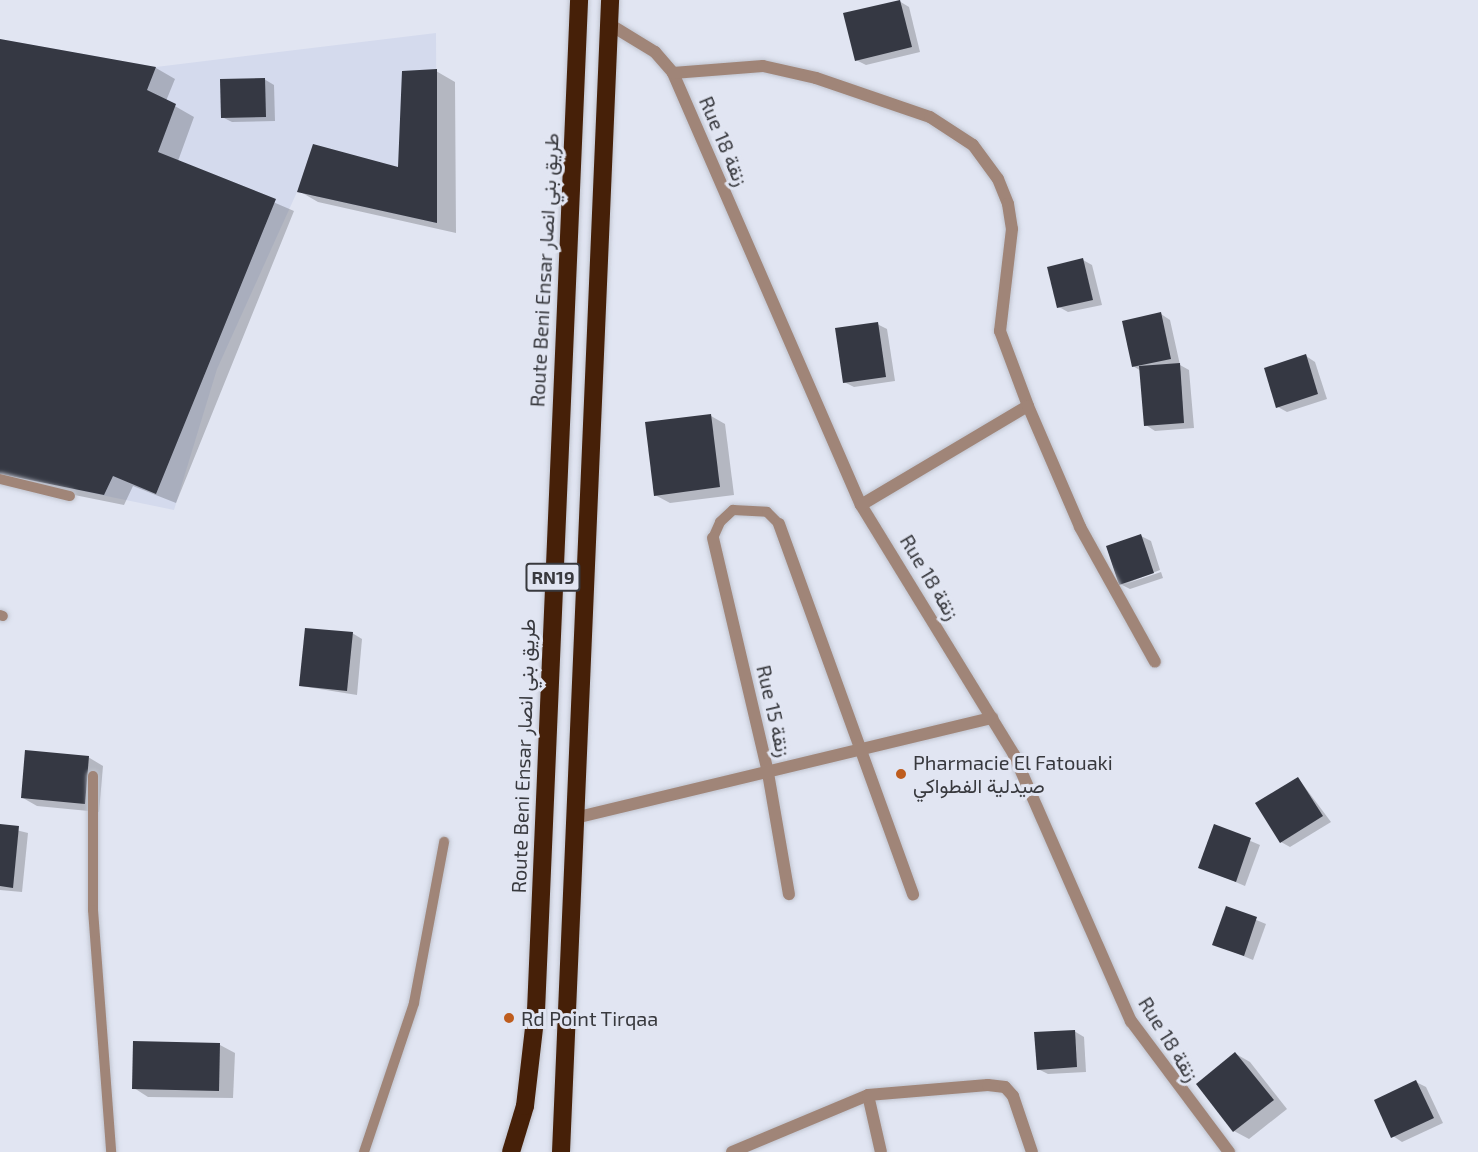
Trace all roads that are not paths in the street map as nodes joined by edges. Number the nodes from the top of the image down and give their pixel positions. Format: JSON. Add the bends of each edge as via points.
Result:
{"nodes":[{"id":1,"x":579,"y":0,"type":"edge"},
{"id":2,"x":610,"y":0,"type":"edge"},
{"id":3,"x":609,"y":24,"type":"junction"},
{"id":4,"x":673,"y":73,"type":"junction"},
{"id":5,"x":1028,"y":406,"type":"junction"},
{"id":6,"x":0,"y":479,"type":"edge"},
{"id":7,"x":70,"y":496,"type":"dead end"},
{"id":8,"x":861,"y":505,"type":"junction"},
{"id":9,"x":779,"y":524,"type":"joint"},
{"id":10,"x":714,"y":538,"type":"joint"},
{"id":11,"x":1155,"y":662,"type":"dead end"},
{"id":12,"x":992,"y":718,"type":"junction"},
{"id":13,"x":866,"y":751,"type":"junction"},
{"id":14,"x":768,"y":773,"type":"junction"},
{"id":15,"x":93,"y":776,"type":"dead end"},
{"id":16,"x":579,"y":817,"type":"junction"},
{"id":17,"x":444,"y":842,"type":"dead end"},
{"id":18,"x":789,"y":894,"type":"dead end"},
{"id":19,"x":914,"y":894,"type":"dead end"},
{"id":20,"x":868,"y":1095,"type":"junction"},
{"id":21,"x":111,"y":1152,"type":"edge"},
{"id":22,"x":364,"y":1152,"type":"edge"},
{"id":23,"x":511,"y":1152,"type":"edge"},
{"id":24,"x":561,"y":1152,"type":"edge"},
{"id":25,"x":732,"y":1152,"type":"edge"},
{"id":26,"x":881,"y":1152,"type":"edge"},
{"id":27,"x":1032,"y":1152,"type":"edge"},
{"id":28,"x":1229,"y":1152,"type":"edge"}],
"edges":[{"from":1,"to":23,"type":"highway","name":"Route Beni Ensar طريق بني انصار","number":"RN19","via":[[536,1011],[525,1106]]},
{"from":2,"to":3,"type":"highway","number":"RN19"},
{"from":3,"to":4,"type":"street","name":"Rue 18 زنقة","via":[[655,52]]},
{"from":3,"to":16,"type":"highway","number":"RN19"},
{"from":4,"to":5,"type":"street","via":[[763,66],[816,78],[930,117],[973,145],[998,179],[1008,204],[1012,229],[1000,331]]},
{"from":4,"to":8,"type":"street","name":"Rue 18 زنقة"},
{"from":5,"to":8,"type":"street"},
{"from":5,"to":11,"type":"street","via":[[1080,527]]},
{"from":6,"to":7,"type":"lane"},
{"from":8,"to":12,"type":"street","name":"Rue 18 زنقة"},
{"from":9,"to":10,"type":"lane","via":[[759,509],[733,510],[720,522]]},
{"from":9,"to":13,"type":"street"},
{"from":10,"to":14,"type":"street","name":"Rue 15 زنقة"},
{"from":12,"to":13,"type":"street"},
{"from":12,"to":28,"type":"street","name":"Rue 18 زنقة","via":[[1037,802],[1131,1021]]},
{"from":13,"to":14,"type":"street"},
{"from":13,"to":19,"type":"street"},
{"from":14,"to":16,"type":"street"},
{"from":14,"to":18,"type":"street","name":"Rue 15 زنقة"},
{"from":15,"to":21,"type":"lane","via":[[93,910]]},
{"from":16,"to":24,"type":"highway","number":"RN19"},
{"from":17,"to":22,"type":"lane","via":[[414,1003]]},
{"from":20,"to":25,"type":"street"},
{"from":20,"to":26,"type":"street"},
{"from":20,"to":27,"type":"street","via":[[1005,1087],[1014,1096]]}]}
